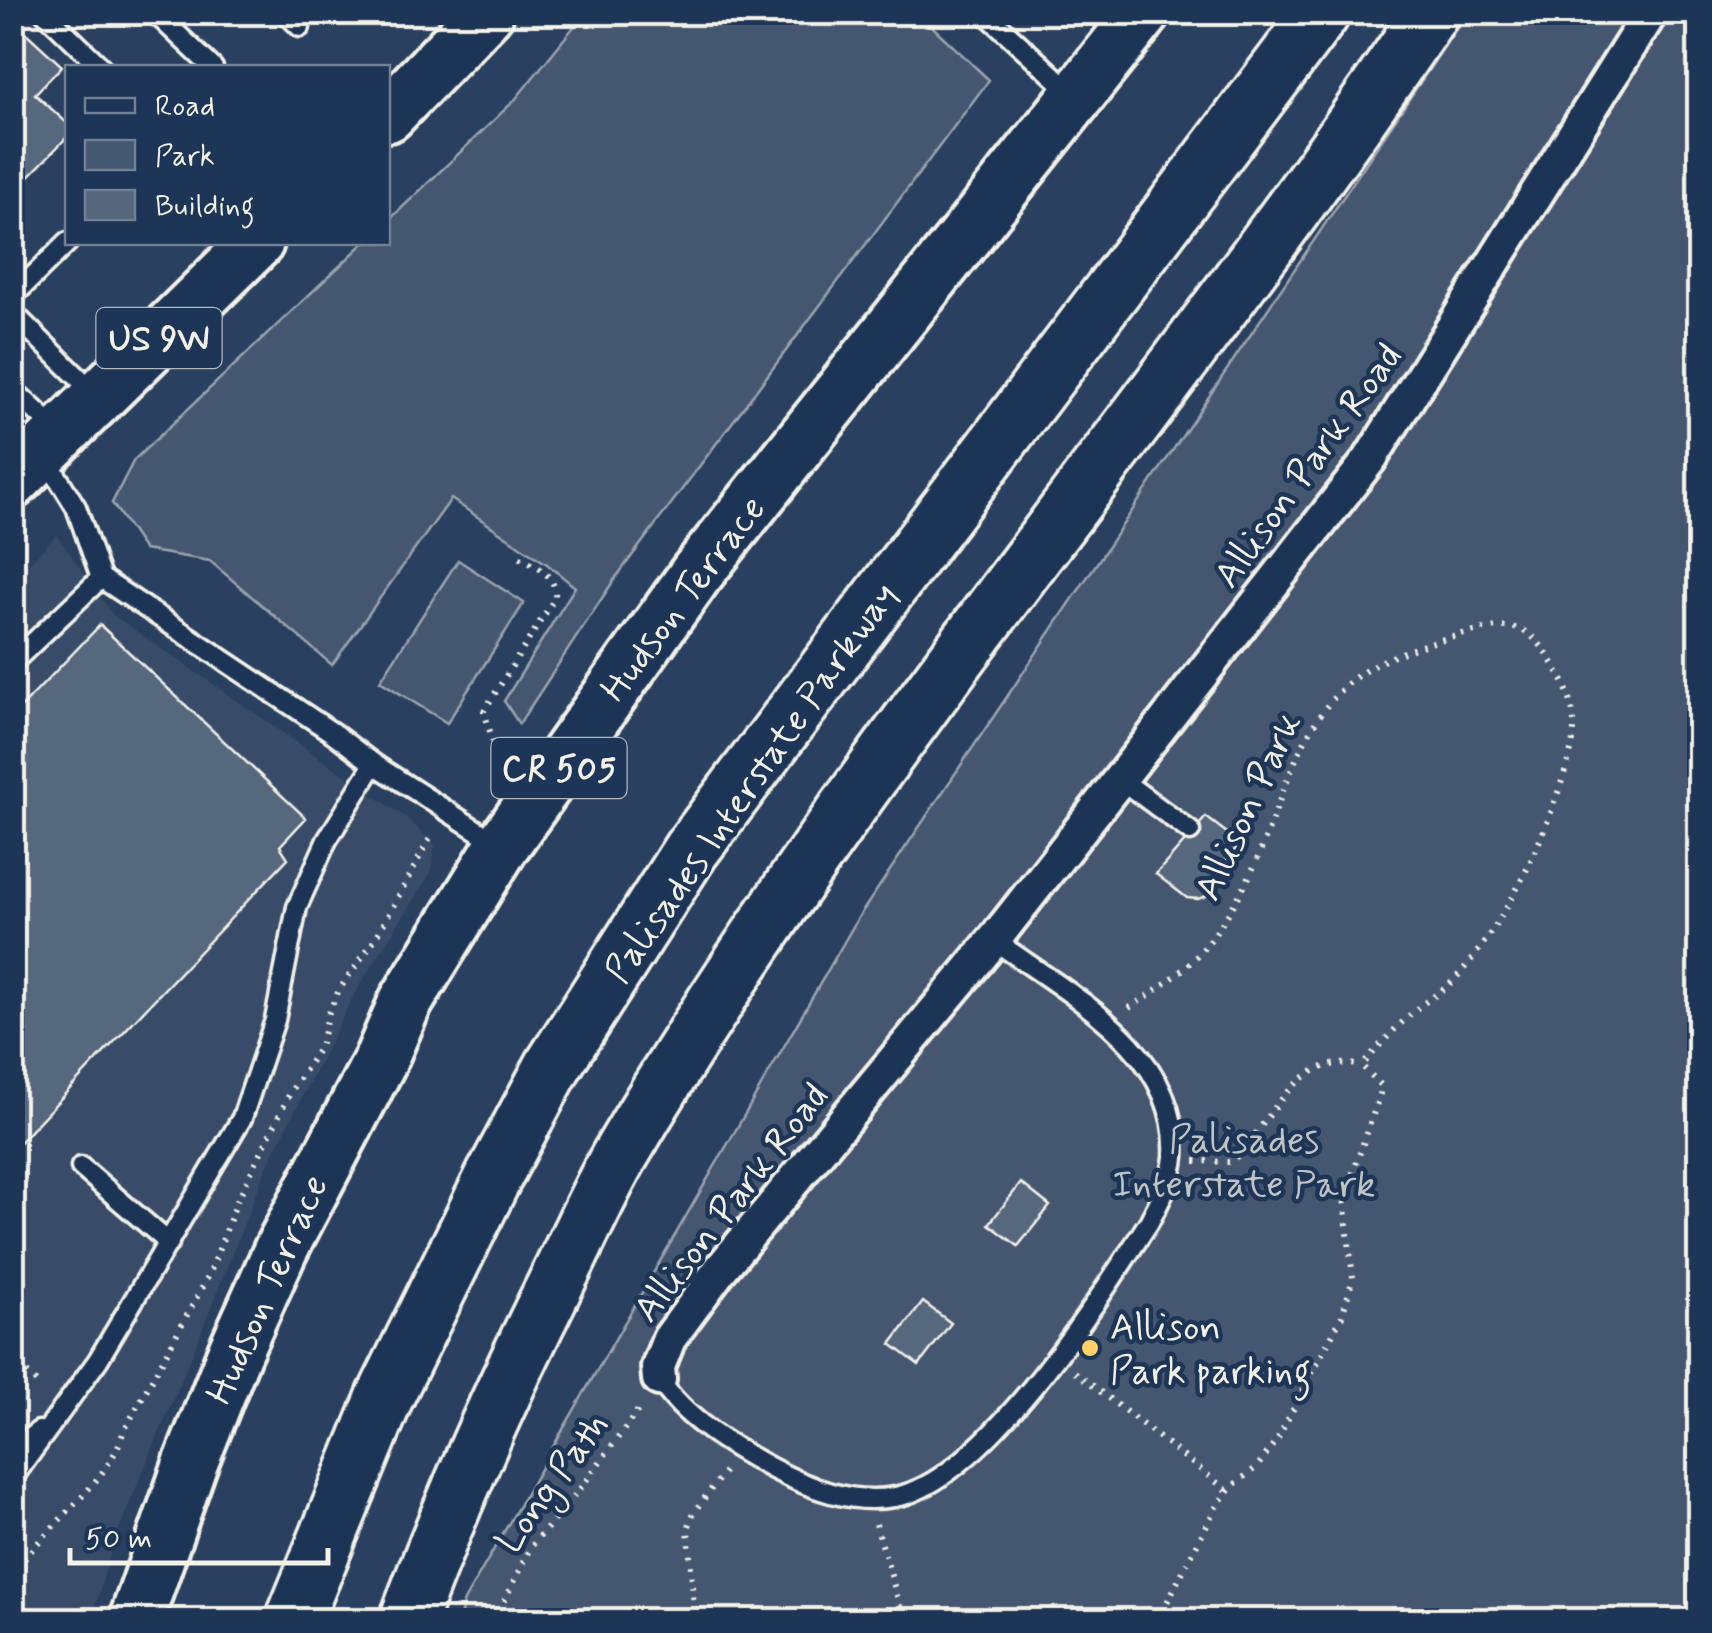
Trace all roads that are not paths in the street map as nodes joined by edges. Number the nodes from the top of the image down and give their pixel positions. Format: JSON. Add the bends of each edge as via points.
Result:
{"nodes":[{"id":1,"x":44,"y":12,"type":"edge"},
{"id":2,"x":154,"y":12,"type":"edge"},
{"id":3,"x":284,"y":12,"type":"edge"},
{"id":4,"x":487,"y":12,"type":"edge"},
{"id":5,"x":984,"y":12,"type":"edge"},
{"id":6,"x":1144,"y":12,"type":"edge"},
{"id":7,"x":1322,"y":12,"type":"edge"},
{"id":8,"x":1431,"y":12,"type":"edge"},
{"id":9,"x":1651,"y":12,"type":"edge"},
{"id":10,"x":300,"y":27,"type":"dead end"},
{"id":11,"x":99,"y":65,"type":"edge"},
{"id":12,"x":211,"y":65,"type":"edge"},
{"id":13,"x":1075,"y":96,"type":"junction"},
{"id":14,"x":390,"y":112,"type":"edge"},
{"id":15,"x":65,"y":245,"type":"edge"},
{"id":16,"x":254,"y":245,"type":"edge"},
{"id":17,"x":12,"y":297,"type":"edge"},
{"id":18,"x":12,"y":312,"type":"edge"},
{"id":19,"x":12,"y":389,"type":"edge"},
{"id":20,"x":99,"y":398,"type":"junction"},
{"id":21,"x":39,"y":456,"type":"edge"},
{"id":22,"x":100,"y":578,"type":"junction"},
{"id":23,"x":12,"y":663,"type":"edge"},
{"id":24,"x":374,"y":764,"type":"junction"},
{"id":25,"x":1120,"y":779,"type":"junction"},
{"id":26,"x":1190,"y":830,"type":"dead end"},
{"id":27,"x":502,"y":846,"type":"junction"},
{"id":28,"x":994,"y":940,"type":"junction"},
{"id":29,"x":81,"y":1166,"type":"dead end"},
{"id":30,"x":169,"y":1244,"type":"junction"},
{"id":31,"x":659,"y":1379,"type":"joint"},
{"id":32,"x":55,"y":1419,"type":"junction"},
{"id":33,"x":12,"y":1452,"type":"edge"},
{"id":34,"x":12,"y":1479,"type":"edge"},
{"id":35,"x":136,"y":1620,"type":"edge"},
{"id":36,"x":294,"y":1620,"type":"edge"},
{"id":37,"x":408,"y":1620,"type":"edge"}],
"edges":[{"from":1,"to":11,"type":"lane"},
{"from":2,"to":12,"type":"lane"},
{"from":3,"to":10,"type":"lane"},
{"from":4,"to":14,"type":"main road"},
{"from":5,"to":13,"type":"lane"},
{"from":6,"to":13,"type":"main road","name":"Hudson Terrace","number":"CR 505"},
{"from":7,"to":36,"type":"highway","name":"Palisades Interstate Parkway","via":[[671,881],[554,1066],[445,1270]]},
{"from":8,"to":37,"type":"highway","via":[[1284,223],[1024,564],[762,932],[618,1160],[508,1378]]},
{"from":9,"to":25,"type":"street","name":"Allison Park Road","via":[[1370,459]]},
{"from":13,"to":27,"type":"main road","name":"Hudson Terrace","number":"CR 505","via":[[696,574]]},
{"from":15,"to":17,"type":"lane"},
{"from":16,"to":20,"type":"main road","number":"US 9W"},
{"from":18,"to":20,"type":"lane"},
{"from":19,"to":21,"type":"lane"},
{"from":20,"to":21,"type":"main road","number":"US 9W"},
{"from":21,"to":22,"type":"lane","via":[[76,507]]},
{"from":22,"to":23,"type":"lane"},
{"from":22,"to":24,"type":"lane"},
{"from":24,"to":27,"type":"lane"},
{"from":24,"to":30,"type":"lane","via":[[327,840],[297,907],[276,1020],[242,1118]]},
{"from":25,"to":26,"type":"lane"},
{"from":25,"to":28,"type":"street","name":"Allison Park Road"},
{"from":27,"to":35,"type":"main road","name":"Hudson Terrace","number":"CR 505","via":[[405,1003],[280,1248],[190,1465]]},
{"from":28,"to":31,"type":"street","name":"Allison Park Road","via":[[719,1271],[669,1339]]},
{"from":28,"to":31,"type":"lane","name":"Allison Park Road","via":[[1109,1021],[1139,1056],[1162,1092],[1174,1159],[1149,1222],[1008,1417],[926,1486],[869,1499],[824,1491],[740,1451],[670,1396]]},
{"from":29,"to":30,"type":"lane"},
{"from":30,"to":32,"type":"lane"},
{"from":32,"to":33,"type":"lane"},
{"from":32,"to":34,"type":"lane"}]}
